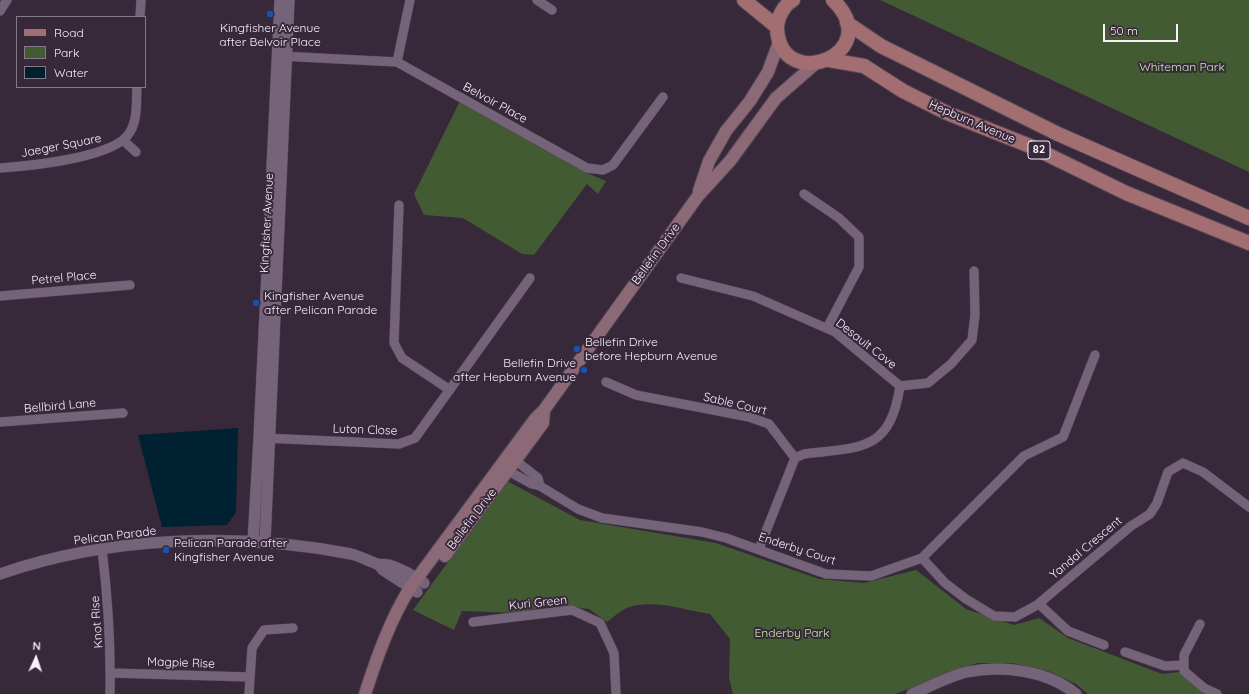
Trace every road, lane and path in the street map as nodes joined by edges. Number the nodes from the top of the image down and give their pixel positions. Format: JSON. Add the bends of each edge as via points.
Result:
{"nodes":[{"id":1,"x":7,"y":0,"type":"edge"},
{"id":2,"x":141,"y":0,"type":"edge"},
{"id":3,"x":280,"y":0,"type":"edge"},
{"id":4,"x":290,"y":0,"type":"edge"},
{"id":5,"x":410,"y":0,"type":"edge"},
{"id":6,"x":537,"y":0,"type":"edge"},
{"id":7,"x":744,"y":0,"type":"edge"},
{"id":8,"x":793,"y":0,"type":"edge"},
{"id":9,"x":833,"y":0,"type":"edge"},
{"id":10,"x":552,"y":10,"type":"dead end"},
{"id":11,"x":0,"y":11,"type":"edge"},
{"id":12,"x":140,"y":16,"type":"edge"},
{"id":13,"x":848,"y":23,"type":"junction"},
{"id":14,"x":777,"y":27,"type":"junction"},
{"id":15,"x":779,"y":42,"type":"junction"},
{"id":16,"x":283,"y":56,"type":"junction"},
{"id":17,"x":829,"y":60,"type":"junction"},
{"id":18,"x":397,"y":62,"type":"junction"},
{"id":19,"x":815,"y":64,"type":"junction"},
{"id":20,"x":137,"y":88,"type":"edge"},
{"id":21,"x":663,"y":97,"type":"dead end"},
{"id":22,"x":124,"y":141,"type":"junction"},
{"id":23,"x":136,"y":152,"type":"dead end"},
{"id":24,"x":0,"y":168,"type":"edge"},
{"id":25,"x":804,"y":194,"type":"dead end"},
{"id":26,"x":698,"y":196,"type":"junction"},
{"id":27,"x":399,"y":205,"type":"dead end"},
{"id":28,"x":1249,"y":218,"type":"edge"},
{"id":29,"x":1249,"y":243,"type":"edge"},
{"id":30,"x":974,"y":271,"type":"dead end"},
{"id":31,"x":530,"y":278,"type":"dead end"},
{"id":32,"x":681,"y":278,"type":"dead end"},
{"id":33,"x":130,"y":285,"type":"dead end"},
{"id":34,"x":0,"y":296,"type":"edge"},
{"id":35,"x":828,"y":328,"type":"junction"},
{"id":36,"x":1095,"y":355,"type":"dead end"},
{"id":37,"x":606,"y":382,"type":"dead end"},
{"id":38,"x":900,"y":386,"type":"junction"},
{"id":39,"x":450,"y":390,"type":"junction"},
{"id":40,"x":123,"y":413,"type":"dead end"},
{"id":41,"x":0,"y":422,"type":"edge"},
{"id":42,"x":264,"y":438,"type":"junction"},
{"id":43,"x":512,"y":458,"type":"junction"},
{"id":44,"x":795,"y":458,"type":"junction"},
{"id":45,"x":504,"y":469,"type":"junction"},
{"id":46,"x":540,"y":486,"type":"junction"},
{"id":47,"x":1249,"y":507,"type":"edge"},
{"id":48,"x":252,"y":542,"type":"junction"},
{"id":49,"x":265,"y":542,"type":"junction"},
{"id":50,"x":102,"y":549,"type":"junction"},
{"id":51,"x":759,"y":549,"type":"junction"},
{"id":52,"x":922,"y":558,"type":"junction"},
{"id":53,"x":0,"y":574,"type":"edge"},
{"id":54,"x":417,"y":585,"type":"junction"},
{"id":55,"x":1039,"y":604,"type":"junction"},
{"id":56,"x":473,"y":622,"type":"dead end"},
{"id":57,"x":1200,"y":624,"type":"dead end"},
{"id":58,"x":293,"y":628,"type":"dead end"},
{"id":59,"x":1104,"y":645,"type":"dead end"},
{"id":60,"x":1125,"y":652,"type":"dead end"},
{"id":61,"x":1184,"y":665,"type":"junction"},
{"id":62,"x":110,"y":673,"type":"junction"},
{"id":63,"x":250,"y":677,"type":"junction"},
{"id":64,"x":110,"y":694,"type":"edge"},
{"id":65,"x":249,"y":694,"type":"edge"},
{"id":66,"x":365,"y":694,"type":"edge"},
{"id":67,"x":616,"y":694,"type":"edge"},
{"id":68,"x":912,"y":694,"type":"edge"},
{"id":69,"x":1076,"y":694,"type":"edge"},
{"id":70,"x":1218,"y":694,"type":"edge"}],
"edges":[{"from":1,"to":11,"type":"street"},
{"from":2,"to":12,"type":"street"},
{"from":3,"to":16,"type":"street","name":"Kingfisher Avenue"},
{"from":4,"to":16,"type":"street","name":"Kingfisher Avenue"},
{"from":5,"to":18,"type":"street"},
{"from":6,"to":10,"type":"street"},
{"from":7,"to":14,"type":"main road"},
{"from":8,"to":14,"type":"main road","via":[[780,13]]},
{"from":9,"to":13,"type":"main road","number":"82","via":[[842,9]]},
{"from":13,"to":17,"type":"main road","number":"82","via":[[844,44]]},
{"from":13,"to":28,"type":"main road","name":"Hepburn Avenue","number":"82","via":[[881,46],[1058,134]]},
{"from":14,"to":15,"type":"main road"},
{"from":15,"to":19,"type":"main road","number":"82","via":[[788,54],[800,62]]},
{"from":15,"to":26,"type":"main road","name":"Bellefin Drive","via":[[769,70],[750,101],[726,131],[709,161]]},
{"from":16,"to":18,"type":"street","name":"Belvoir Place"},
{"from":16,"to":42,"type":"street","name":"Kingfisher Avenue"},
{"from":17,"to":19,"type":"main road","number":"82"},
{"from":17,"to":29,"type":"main road","name":"Hepburn Avenue","number":"82","via":[[864,66],[903,91],[947,113],[1030,146],[1126,193]]},
{"from":18,"to":21,"type":"street","name":"Belvoir Place","via":[[587,168],[603,170],[613,165]]},
{"from":19,"to":26,"type":"main road","name":"Bellefin Drive","via":[[776,98],[730,161]]},
{"from":20,"to":22,"type":"street","via":[[135,119],[131,132]]},
{"from":22,"to":23,"type":"street"},
{"from":22,"to":24,"type":"street","name":"Jaeger Square","via":[[100,152],[53,162]]},
{"from":25,"to":35,"type":"street","via":[[839,218],[859,237],[859,267]]},
{"from":26,"to":43,"type":"main road","name":"Bellefin Drive","via":[[535,419]]},
{"from":27,"to":39,"type":"street","via":[[394,343],[402,358]]},
{"from":30,"to":38,"type":"street","via":[[975,315],[972,340],[951,364],[928,383]]},
{"from":31,"to":39,"type":"street","name":"Luton Close"},
{"from":32,"to":35,"type":"street","name":"Desault Cove","via":[[753,296]]},
{"from":33,"to":34,"type":"street","name":"Petrel Place"},
{"from":35,"to":38,"type":"street","name":"Desault Cove"},
{"from":36,"to":52,"type":"street","name":"Enderby Court","via":[[1063,437],[1024,456]]},
{"from":37,"to":44,"type":"street","name":"Sable Court","via":[[636,395],[749,417],[769,424]]},
{"from":38,"to":44,"type":"street","name":"Desault Cove","via":[[896,408],[884,432],[864,446],[804,454]]},
{"from":39,"to":42,"type":"street","name":"Luton Close","via":[[415,438],[399,444]]},
{"from":40,"to":41,"type":"street","name":"Bellbird Lane"},
{"from":42,"to":48,"type":"street","name":"Kingfisher Avenue"},
{"from":42,"to":49,"type":"street","name":"Kingfisher Avenue"},
{"from":43,"to":45,"type":"main road","name":"Bellefin Drive"},
{"from":43,"to":46,"type":"street","name":"Enderby Court","via":[[538,478]]},
{"from":44,"to":51,"type":"street"},
{"from":45,"to":46,"type":"street","name":"Enderby Court"},
{"from":45,"to":54,"type":"main road","name":"Bellefin Drive"},
{"from":46,"to":51,"type":"street","name":"Enderby Court","via":[[578,509],[602,518],[702,532]]},
{"from":47,"to":55,"type":"street","name":"Yandal Crescent","via":[[1203,472],[1183,463],[1168,472],[1157,503],[1150,514],[1131,526]]},
{"from":48,"to":49,"type":"street","name":"Pelican Parade"},
{"from":48,"to":50,"type":"street","name":"Pelican Parade","via":[[157,543]]},
{"from":49,"to":54,"type":"street","name":"Pelican Parade","via":[[352,554],[378,564],[383,570]]},
{"from":50,"to":53,"type":"street","name":"Pelican Parade","via":[[63,556]]},
{"from":50,"to":62,"type":"street","name":"Knot Rise","via":[[109,608]]},
{"from":51,"to":52,"type":"street","name":"Enderby Court","via":[[826,574],[872,576]]},
{"from":52,"to":55,"type":"street","name":"Yandal Crescent","via":[[945,583],[994,616],[1015,617]]},
{"from":54,"to":66,"type":"main road","name":"Bellefin Drive","via":[[396,610]]},
{"from":55,"to":59,"type":"street","via":[[1068,631]]},
{"from":56,"to":67,"type":"street","name":"Kuri Green","via":[[572,610],[600,623],[614,653]]},
{"from":57,"to":61,"type":"street","via":[[1184,654]]},
{"from":58,"to":63,"type":"street","via":[[264,630],[252,648]]},
{"from":60,"to":61,"type":"street","via":[[1165,666]]},
{"from":61,"to":70,"type":"street","via":[[1184,671],[1204,688]]},
{"from":62,"to":63,"type":"street","name":"Magpie Rise"},
{"from":62,"to":64,"type":"street","name":"Knot Rise"},
{"from":63,"to":65,"type":"street"},
{"from":68,"to":69,"type":"street","via":[[965,672],[999,668],[1043,677],[1061,684]]}]}
